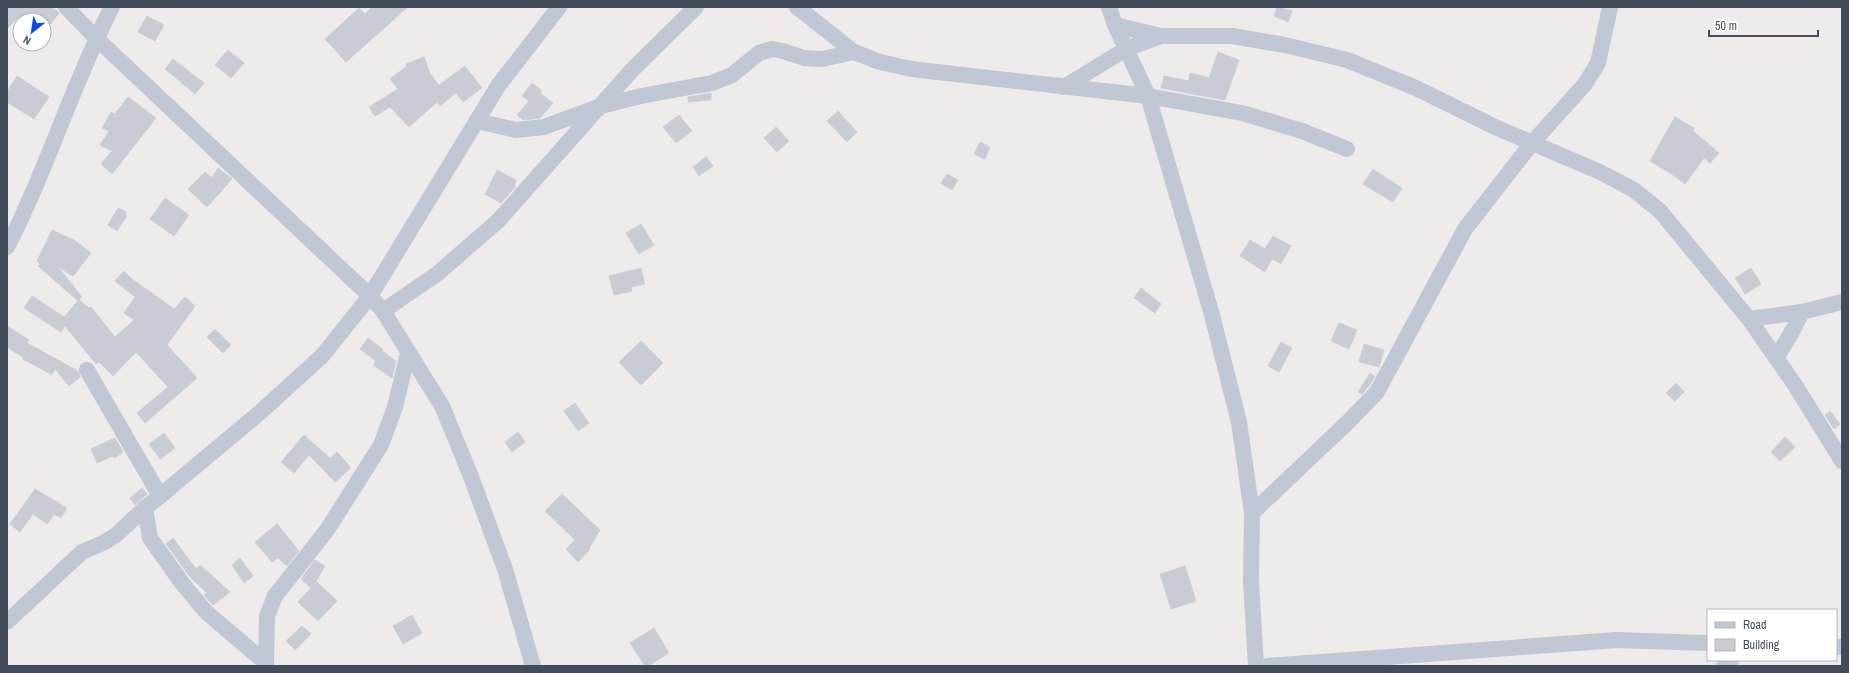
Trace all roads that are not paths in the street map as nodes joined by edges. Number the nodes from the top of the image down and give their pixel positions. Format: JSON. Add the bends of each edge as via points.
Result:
{"nodes":[{"id":1,"x":66,"y":7,"type":"edge"},
{"id":2,"x":112,"y":7,"type":"edge"},
{"id":3,"x":559,"y":7,"type":"edge"},
{"id":4,"x":696,"y":7,"type":"edge"},
{"id":5,"x":797,"y":7,"type":"edge"},
{"id":6,"x":1109,"y":7,"type":"edge"},
{"id":7,"x":1610,"y":7,"type":"edge"},
{"id":8,"x":1114,"y":25,"type":"junction"},
{"id":9,"x":1161,"y":36,"type":"junction"},
{"id":10,"x":96,"y":38,"type":"junction"},
{"id":11,"x":1126,"y":50,"type":"junction"},
{"id":12,"x":854,"y":52,"type":"junction"},
{"id":13,"x":1064,"y":87,"type":"junction"},
{"id":14,"x":1148,"y":96,"type":"junction"},
{"id":15,"x":601,"y":106,"type":"junction"},
{"id":16,"x":477,"y":121,"type":"junction"},
{"id":17,"x":1532,"y":143,"type":"junction"},
{"id":18,"x":1347,"y":149,"type":"dead end"},
{"id":19,"x":8,"y":241,"type":"edge"},
{"id":20,"x":370,"y":296,"type":"junction"},
{"id":21,"x":1842,"y":302,"type":"edge"},
{"id":22,"x":383,"y":311,"type":"junction"},
{"id":23,"x":1802,"y":312,"type":"junction"},
{"id":24,"x":1749,"y":319,"type":"junction"},
{"id":25,"x":408,"y":352,"type":"junction"},
{"id":26,"x":1776,"y":358,"type":"junction"},
{"id":27,"x":87,"y":370,"type":"dead end"},
{"id":28,"x":1842,"y":460,"type":"edge"},
{"id":29,"x":160,"y":496,"type":"junction"},
{"id":30,"x":145,"y":508,"type":"junction"},
{"id":31,"x":1252,"y":513,"type":"junction"},
{"id":32,"x":7,"y":622,"type":"edge"},
{"id":33,"x":1707,"y":643,"type":"edge"},
{"id":34,"x":266,"y":664,"type":"edge"},
{"id":35,"x":533,"y":666,"type":"edge"},
{"id":36,"x":1256,"y":666,"type":"edge"},
{"id":37,"x":1267,"y":666,"type":"edge"}],
"edges":[{"from":1,"to":10,"type":"street"},
{"from":2,"to":10,"type":"street"},
{"from":3,"to":16,"type":"street","via":[[498,86]]},
{"from":4,"to":15,"type":"street","via":[[632,70]]},
{"from":5,"to":12,"type":"street"},
{"from":6,"to":8,"type":"street"},
{"from":7,"to":17,"type":"street","via":[[1598,63],[1585,84]]},
{"from":8,"to":9,"type":"street"},
{"from":8,"to":11,"type":"street"},
{"from":9,"to":11,"type":"street"},
{"from":9,"to":17,"type":"street","via":[[1232,36],[1285,45],[1347,60],[1416,88]]},
{"from":10,"to":19,"type":"street","via":[[27,206]]},
{"from":10,"to":20,"type":"street"},
{"from":11,"to":13,"type":"street"},
{"from":11,"to":14,"type":"street"},
{"from":12,"to":13,"type":"street","via":[[880,62],[911,69]]},
{"from":12,"to":15,"type":"street","via":[[822,59],[804,58],[772,49],[759,53],[732,75],[712,83]]},
{"from":13,"to":14,"type":"street"},
{"from":14,"to":18,"type":"street","via":[[1242,113],[1302,131]]},
{"from":14,"to":31,"type":"street","via":[[1212,315],[1239,422]]},
{"from":15,"to":16,"type":"street","via":[[544,127],[516,130]]},
{"from":15,"to":22,"type":"street","via":[[498,220],[437,274]]},
{"from":16,"to":20,"type":"street"},
{"from":17,"to":24,"type":"street","via":[[1600,172],[1634,190],[1660,211]]},
{"from":17,"to":31,"type":"street","via":[[1465,229],[1377,392]]},
{"from":20,"to":22,"type":"street"},
{"from":20,"to":29,"type":"street","via":[[322,356],[257,415]]},
{"from":21,"to":23,"type":"street"},
{"from":22,"to":25,"type":"street"},
{"from":23,"to":24,"type":"street"},
{"from":23,"to":26,"type":"street"},
{"from":24,"to":26,"type":"street"},
{"from":25,"to":34,"type":"street","via":[[395,407],[381,444],[327,530],[275,596],[267,616]]},
{"from":25,"to":35,"type":"street","via":[[442,406],[470,474],[505,569]]},
{"from":26,"to":28,"type":"street"},
{"from":27,"to":29,"type":"street"},
{"from":29,"to":30,"type":"street"},
{"from":30,"to":32,"type":"street","via":[[116,535],[82,552]]},
{"from":30,"to":34,"type":"street","via":[[150,538],[182,583],[206,612]]},
{"from":31,"to":36,"type":"street","via":[[1251,581]]},
{"from":33,"to":37,"type":"street","via":[[1616,640]]}]}
